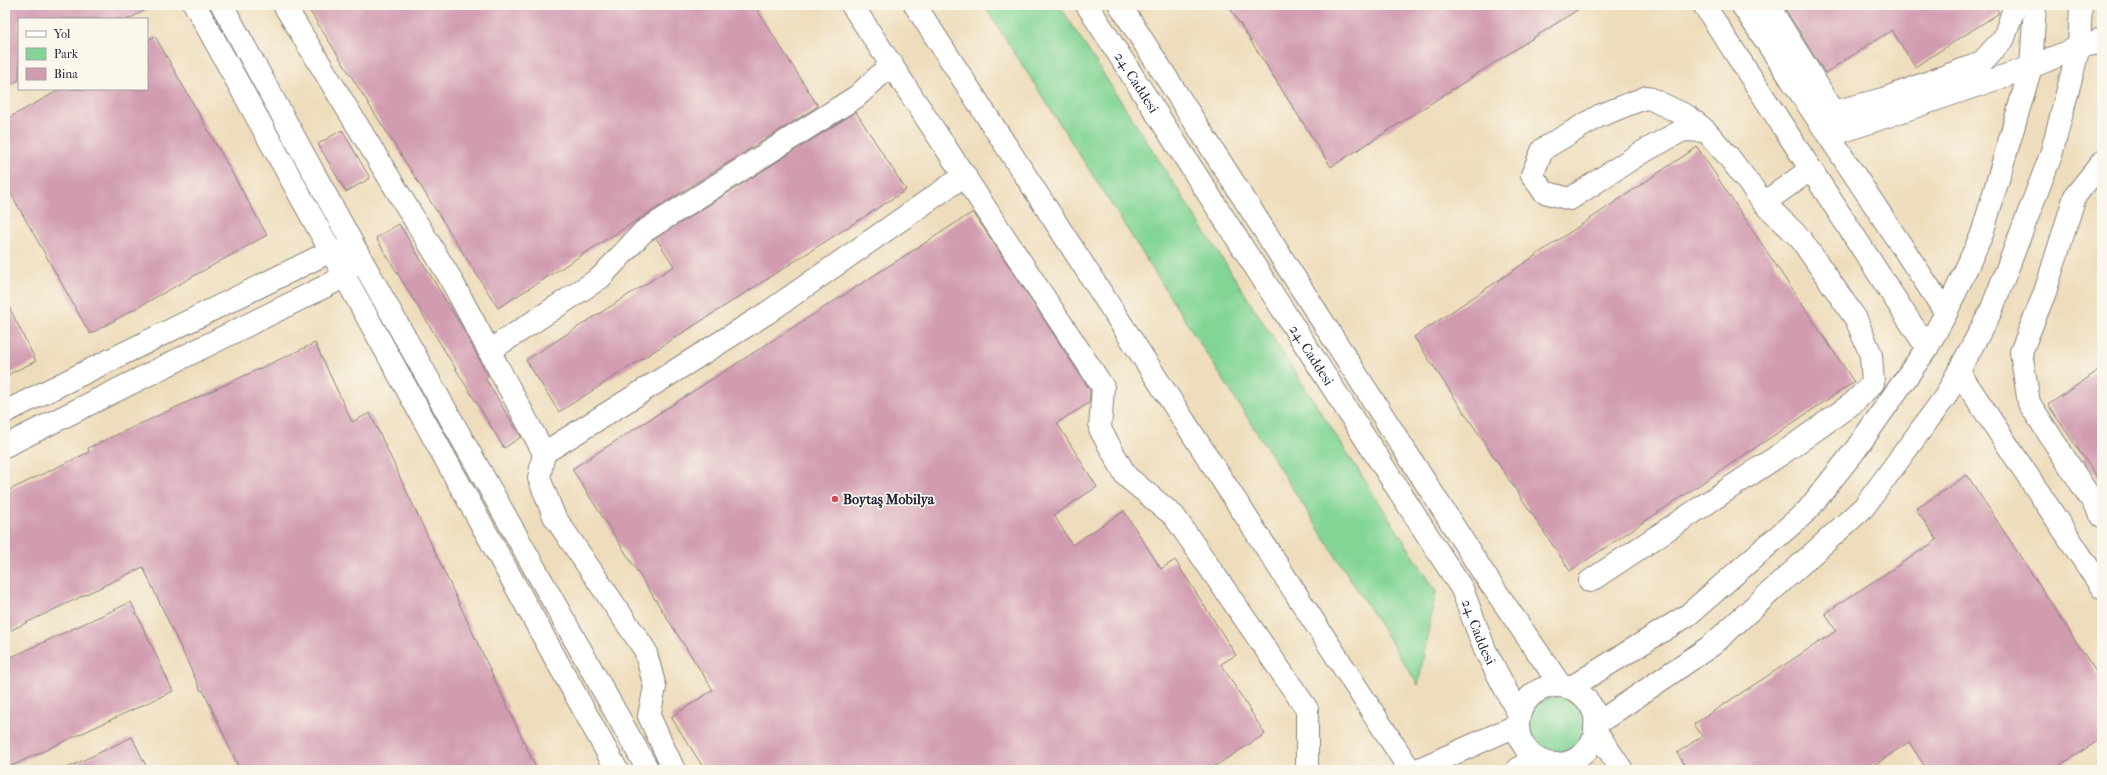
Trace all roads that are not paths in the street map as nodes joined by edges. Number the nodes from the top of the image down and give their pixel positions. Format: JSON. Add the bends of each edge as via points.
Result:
{"nodes":[{"id":1,"x":195,"y":5,"type":"edge"},
{"id":2,"x":222,"y":5,"type":"edge"},
{"id":3,"x":284,"y":5,"type":"edge"},
{"id":4,"x":852,"y":5,"type":"edge"},
{"id":5,"x":915,"y":5,"type":"edge"},
{"id":6,"x":1087,"y":5,"type":"edge"},
{"id":7,"x":1120,"y":5,"type":"edge"},
{"id":8,"x":1704,"y":5,"type":"edge"},
{"id":9,"x":1742,"y":5,"type":"edge"},
{"id":10,"x":1768,"y":5,"type":"edge"},
{"id":11,"x":2015,"y":5,"type":"edge"},
{"id":12,"x":2035,"y":5,"type":"edge"},
{"id":13,"x":2081,"y":5,"type":"edge"},
{"id":14,"x":2102,"y":38,"type":"edge"},
{"id":15,"x":2079,"y":47,"type":"junction"},
{"id":16,"x":892,"y":64,"type":"junction"},
{"id":17,"x":2031,"y":67,"type":"junction"},
{"id":18,"x":1827,"y":122,"type":"junction"},
{"id":19,"x":1706,"y":131,"type":"junction"},
{"id":20,"x":2102,"y":162,"type":"edge"},
{"id":21,"x":1811,"y":169,"type":"junction"},
{"id":22,"x":965,"y":175,"type":"junction"},
{"id":23,"x":1764,"y":203,"type":"junction"},
{"id":24,"x":331,"y":251,"type":"junction"},
{"id":25,"x":357,"y":252,"type":"junction"},
{"id":26,"x":344,"y":277,"type":"junction"},
{"id":27,"x":1946,"y":313,"type":"junction"},
{"id":28,"x":1927,"y":348,"type":"junction"},
{"id":29,"x":490,"y":352,"type":"junction"},
{"id":30,"x":1959,"y":372,"type":"junction"},
{"id":31,"x":5,"y":412,"type":"edge"},
{"id":32,"x":5,"y":446,"type":"edge"},
{"id":33,"x":544,"y":453,"type":"junction"},
{"id":34,"x":2102,"y":516,"type":"edge"},
{"id":35,"x":1590,"y":581,"type":"dead end"},
{"id":36,"x":2102,"y":588,"type":"edge"},
{"id":37,"x":1566,"y":687,"type":"junction"},
{"id":38,"x":1518,"y":720,"type":"junction"},
{"id":39,"x":1595,"y":727,"type":"junction"},
{"id":40,"x":1542,"y":763,"type":"edge"},
{"id":41,"x":617,"y":770,"type":"edge"},
{"id":42,"x":648,"y":770,"type":"edge"},
{"id":43,"x":674,"y":770,"type":"edge"},
{"id":44,"x":1307,"y":770,"type":"edge"},
{"id":45,"x":1410,"y":770,"type":"edge"},
{"id":46,"x":1417,"y":770,"type":"edge"},
{"id":47,"x":1516,"y":770,"type":"edge"},
{"id":48,"x":1622,"y":770,"type":"edge"}],
"edges":[{"from":1,"to":24,"type":"street"},
{"from":2,"to":25,"type":"street"},
{"from":3,"to":29,"type":"street","via":[[449,276]]},
{"from":4,"to":16,"type":"street"},
{"from":5,"to":45,"type":"street"},
{"from":6,"to":38,"type":"street","name":"24. Caddesi","via":[[1462,589],[1485,650]]},
{"from":7,"to":37,"type":"street","name":"24. Caddesi","via":[[1482,571]]},
{"from":8,"to":21,"type":"street"},
{"from":9,"to":18,"type":"street"},
{"from":10,"to":18,"type":"street"},
{"from":11,"to":18,"type":"street","via":[[2004,38],[1981,63],[1884,98]]},
{"from":12,"to":17,"type":"street"},
{"from":13,"to":15,"type":"street"},
{"from":14,"to":15,"type":"street","via":[[2094,44]]},
{"from":15,"to":17,"type":"street"},
{"from":15,"to":30,"type":"street","via":[[2051,155],[1991,311]]},
{"from":16,"to":22,"type":"street"},
{"from":16,"to":29,"type":"street","via":[[856,97],[643,232],[600,278]]},
{"from":17,"to":18,"type":"street"},
{"from":17,"to":27,"type":"street","via":[[1982,234]]},
{"from":18,"to":27,"type":"street"},
{"from":19,"to":19,"type":"street","via":[[1683,130],[1570,198],[1544,192],[1532,175],[1543,150],[1599,116],[1647,97],[1689,117]]},
{"from":19,"to":23,"type":"street"},
{"from":20,"to":34,"type":"street","via":[[2075,196],[2045,292],[2021,352],[2029,403]]},
{"from":21,"to":23,"type":"street"},
{"from":21,"to":28,"type":"street"},
{"from":22,"to":33,"type":"street","via":[[767,313]]},
{"from":22,"to":44,"type":"street","via":[[1103,387],[1100,429],[1126,476],[1174,516],[1307,709]]},
{"from":23,"to":35,"type":"street","via":[[1800,238],[1856,319],[1871,355],[1873,383],[1853,403],[1790,448]]},
{"from":24,"to":25,"type":"street"},
{"from":24,"to":26,"type":"street"},
{"from":24,"to":31,"type":"street"},
{"from":25,"to":26,"type":"street"},
{"from":25,"to":42,"type":"street"},
{"from":26,"to":32,"type":"street"},
{"from":26,"to":41,"type":"street"},
{"from":27,"to":28,"type":"street"},
{"from":28,"to":37,"type":"street","via":[[1856,449],[1807,511],[1688,615]]},
{"from":29,"to":33,"type":"street"},
{"from":30,"to":36,"type":"street"},
{"from":30,"to":39,"type":"street","via":[[1945,396],[1864,507],[1712,645]]},
{"from":33,"to":43,"type":"street","via":[[538,478],[554,516],[645,650],[655,687],[649,716]]},
{"from":37,"to":38,"type":"street","via":[[1547,687],[1534,692],[1527,699]]},
{"from":37,"to":39,"type":"street","via":[[1586,699],[1594,716]]},
{"from":38,"to":40,"type":"street","via":[[1522,743]]},
{"from":38,"to":46,"type":"street"},
{"from":39,"to":40,"type":"street","via":[[1591,743],[1579,757],[1561,764]]},
{"from":39,"to":48,"type":"street"},
{"from":40,"to":47,"type":"street"}]}
